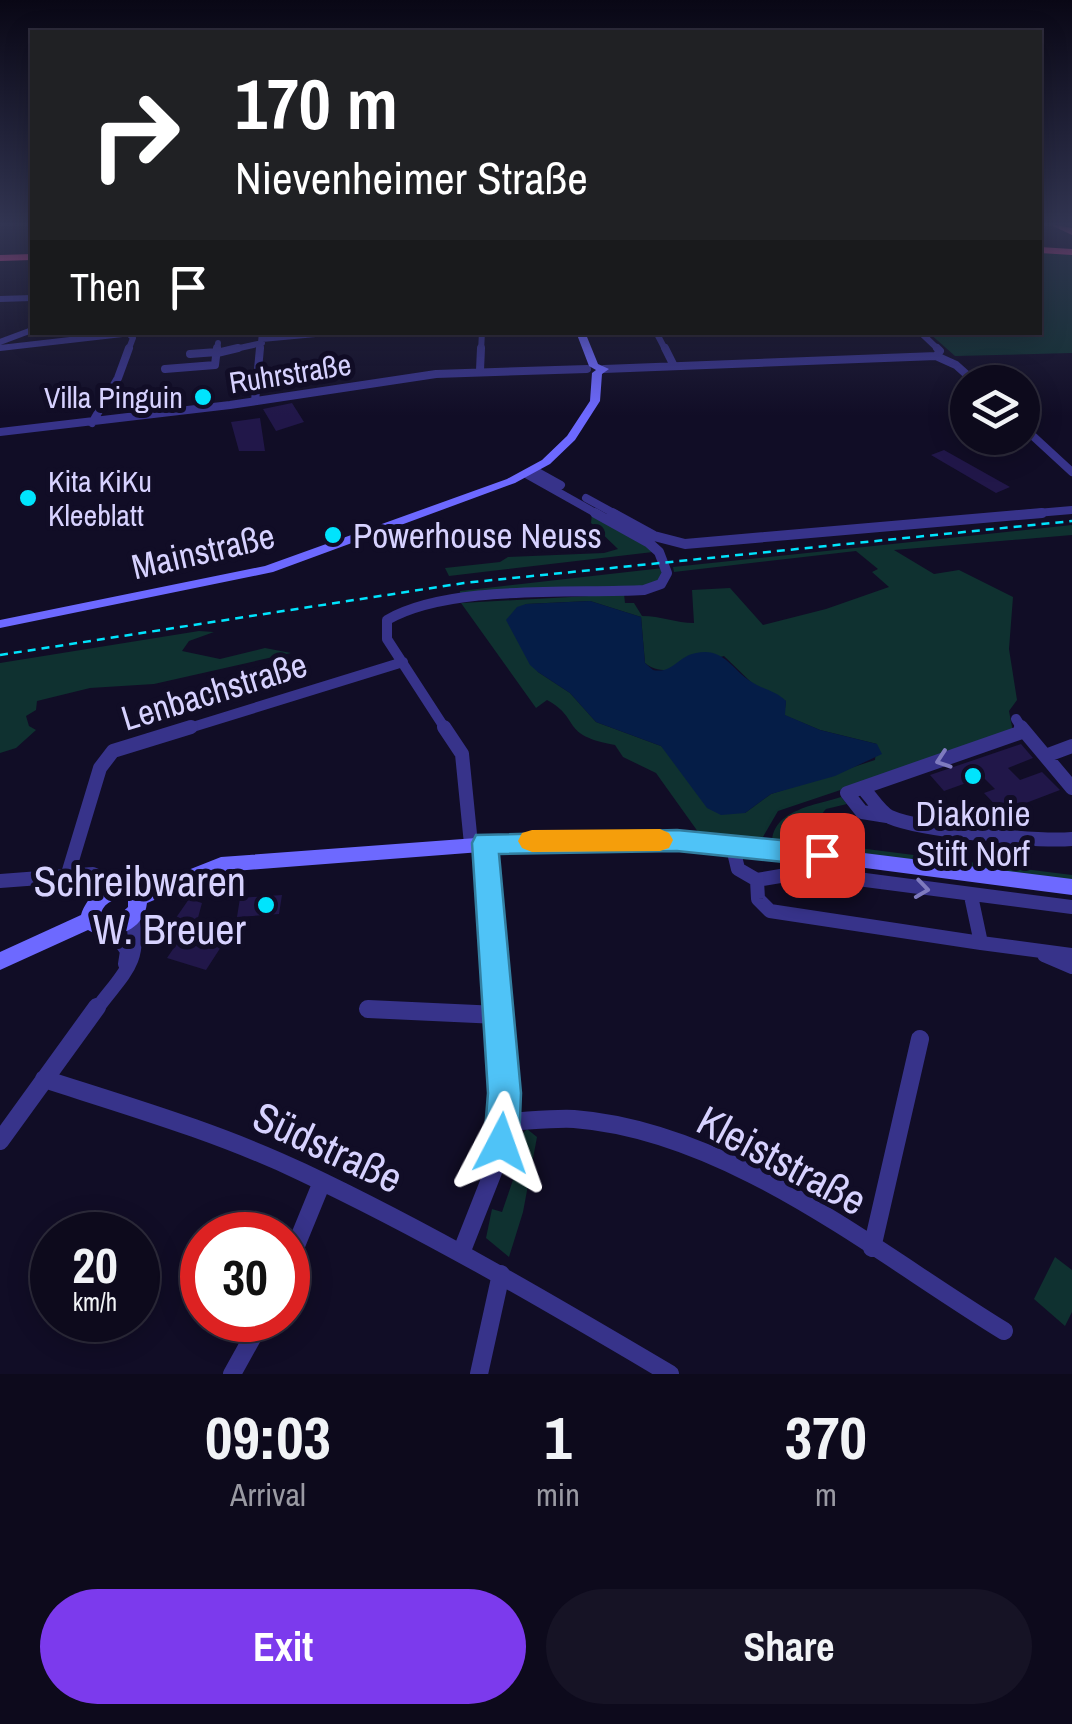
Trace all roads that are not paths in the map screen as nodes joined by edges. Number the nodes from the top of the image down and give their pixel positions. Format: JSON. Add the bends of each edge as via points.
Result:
{"nodes":[{"id":1,"x":30,"y":298,"type":"edge"},
{"id":2,"x":0,"y":299,"type":"edge"},
{"id":3,"x":30,"y":331,"type":"edge"},
{"id":4,"x":118,"y":335,"type":"edge"},
{"id":5,"x":134,"y":335,"type":"edge"},
{"id":6,"x":300,"y":335,"type":"edge"},
{"id":7,"x":482,"y":335,"type":"edge"},
{"id":8,"x":581,"y":335,"type":"edge"},
{"id":9,"x":658,"y":335,"type":"edge"},
{"id":10,"x":923,"y":335,"type":"edge"},
{"id":11,"x":262,"y":338,"type":"edge"},
{"id":12,"x":0,"y":345,"type":"edge"},
{"id":13,"x":10,"y":347,"type":"junction"},
{"id":14,"x":217,"y":349,"type":"junction"},
{"id":15,"x":190,"y":354,"type":"dead end"},
{"id":16,"x":936,"y":356,"type":"junction"},
{"id":17,"x":0,"y":360,"type":"edge"},
{"id":18,"x":956,"y":365,"type":"edge"},
{"id":19,"x":674,"y":366,"type":"junction"},
{"id":20,"x":165,"y":369,"type":"dead end"},
{"id":21,"x":596,"y":369,"type":"junction"},
{"id":22,"x":480,"y":370,"type":"junction"},
{"id":23,"x":255,"y":402,"type":"junction"},
{"id":24,"x":92,"y":422,"type":"junction"},
{"id":25,"x":0,"y":432,"type":"edge"},
{"id":26,"x":1040,"y":443,"type":"edge"},
{"id":27,"x":530,"y":472,"type":"junction"},
{"id":28,"x":1072,"y":472,"type":"edge"},
{"id":29,"x":552,"y":484,"type":"junction"},
{"id":30,"x":1072,"y":510,"type":"edge"},
{"id":31,"x":0,"y":624,"type":"edge"},
{"id":32,"x":403,"y":662,"type":"junction"},
{"id":33,"x":1016,"y":719,"type":"dead end"},
{"id":34,"x":1022,"y":732,"type":"junction"},
{"id":35,"x":1072,"y":746,"type":"edge"},
{"id":36,"x":1048,"y":754,"type":"junction"},
{"id":37,"x":1072,"y":788,"type":"edge"},
{"id":38,"x":1072,"y":839,"type":"edge"},
{"id":39,"x":478,"y":843,"type":"junction"},
{"id":40,"x":732,"y":844,"type":"junction"},
{"id":41,"x":67,"y":876,"type":"junction"},
{"id":42,"x":757,"y":880,"type":"junction"},
{"id":43,"x":0,"y":882,"type":"edge"},
{"id":44,"x":1072,"y":887,"type":"edge"},
{"id":45,"x":110,"y":892,"type":"junction"},
{"id":46,"x":971,"y":896,"type":"junction"},
{"id":47,"x":138,"y":898,"type":"junction"},
{"id":48,"x":1072,"y":906,"type":"edge"},
{"id":49,"x":132,"y":918,"type":"junction"},
{"id":50,"x":90,"y":920,"type":"junction"},
{"id":51,"x":112,"y":929,"type":"junction"},
{"id":52,"x":976,"y":942,"type":"junction"},
{"id":53,"x":1032,"y":949,"type":"junction"},
{"id":54,"x":1072,"y":954,"type":"edge"},
{"id":55,"x":0,"y":961,"type":"edge"},
{"id":56,"x":1072,"y":967,"type":"edge"},
{"id":57,"x":122,"y":972,"type":"junction"},
{"id":58,"x":368,"y":1010,"type":"dead end"},
{"id":59,"x":498,"y":1015,"type":"junction"},
{"id":60,"x":920,"y":1040,"type":"dead end"},
{"id":61,"x":44,"y":1079,"type":"junction"},
{"id":62,"x":505,"y":1122,"type":"junction"},
{"id":63,"x":0,"y":1141,"type":"edge"},
{"id":64,"x":322,"y":1182,"type":"junction"},
{"id":65,"x":310,"y":1212,"type":"edge"},
{"id":66,"x":872,"y":1248,"type":"junction"},
{"id":67,"x":461,"y":1253,"type":"junction"},
{"id":68,"x":501,"y":1274,"type":"junction"},
{"id":69,"x":1004,"y":1331,"type":"dead end"},
{"id":70,"x":250,"y":1342,"type":"edge"},
{"id":71,"x":232,"y":1374,"type":"edge"},
{"id":72,"x":479,"y":1374,"type":"edge"},
{"id":73,"x":670,"y":1374,"type":"edge"}],
"edges":[{"from":1,"to":2,"type":"street"},
{"from":3,"to":12,"type":"street"},
{"from":4,"to":13,"type":"street"},
{"from":5,"to":24,"type":"street"},
{"from":6,"to":11,"type":"street"},
{"from":7,"to":22,"type":"street"},
{"from":8,"to":21,"type":"street"},
{"from":9,"to":19,"type":"street"},
{"from":10,"to":16,"type":"street","via":[[938,348]]},
{"from":11,"to":14,"type":"street"},
{"from":11,"to":23,"type":"street"},
{"from":12,"to":13,"type":"street"},
{"from":13,"to":17,"type":"street"},
{"from":14,"to":15,"type":"street"},
{"from":14,"to":20,"type":"street","via":[[215,366]]},
{"from":16,"to":18,"type":"street"},
{"from":16,"to":19,"type":"street","name":"Ruhrstraße"},
{"from":19,"to":21,"type":"street","name":"Ruhrstraße"},
{"from":21,"to":22,"type":"street","name":"Ruhrstraße"},
{"from":21,"to":27,"type":"street","via":[[590,410],[562,448]]},
{"from":22,"to":23,"type":"street","name":"Ruhrstraße"},
{"from":23,"to":24,"type":"street","name":"Ruhrstraße"},
{"from":24,"to":25,"type":"street","name":"Ruhrstraße"},
{"from":26,"to":28,"type":"street"},
{"from":27,"to":29,"type":"street"},
{"from":27,"to":31,"type":"street","name":"Mainstraße","via":[[268,569]]},
{"from":29,"to":30,"type":"street","via":[[654,536],[685,544]]},
{"from":29,"to":32,"type":"street","via":[[659,552],[664,582],[644,590],[403,608],[390,616],[384,632]]},
{"from":32,"to":39,"type":"street","via":[[462,754]]},
{"from":32,"to":41,"type":"street","name":"Lenbachstraße","via":[[113,752],[100,768]]},
{"from":33,"to":34,"type":"street"},
{"from":34,"to":36,"type":"street"},
{"from":34,"to":38,"type":"street","one_way":true,"via":[[863,788],[887,816],[913,824]]},
{"from":35,"to":36,"type":"street"},
{"from":36,"to":37,"type":"street"},
{"from":39,"to":40,"type":"street"},
{"from":39,"to":47,"type":"street","via":[[222,865]]},
{"from":39,"to":59,"type":"street"},
{"from":40,"to":42,"type":"street","via":[[738,869]]},
{"from":40,"to":44,"type":"street"},
{"from":41,"to":43,"type":"street"},
{"from":41,"to":45,"type":"street","via":[[99,875]]},
{"from":42,"to":46,"type":"street","one_way":true,"via":[[804,872]]},
{"from":42,"to":52,"type":"street","via":[[759,902],[774,911]]},
{"from":45,"to":47,"type":"street","via":[[127,890]]},
{"from":45,"to":50,"type":"street","via":[[94,904]]},
{"from":46,"to":48,"type":"street"},
{"from":46,"to":52,"type":"street"},
{"from":47,"to":49,"type":"street"},
{"from":49,"to":51,"type":"street"},
{"from":49,"to":57,"type":"street","via":[[138,946]]},
{"from":50,"to":51,"type":"street"},
{"from":50,"to":55,"type":"street"},
{"from":51,"to":57,"type":"street","via":[[127,950]]},
{"from":52,"to":53,"type":"street"},
{"from":53,"to":54,"type":"street"},
{"from":53,"to":56,"type":"street"},
{"from":57,"to":61,"type":"street"},
{"from":58,"to":59,"type":"street"},
{"from":59,"to":62,"type":"street"},
{"from":60,"to":66,"type":"street"},
{"from":61,"to":63,"type":"street"},
{"from":61,"to":64,"type":"street","name":"Südstraße","via":[[194,1128]]},
{"from":62,"to":66,"type":"street","name":"Kleiststraße","via":[[573,1117],[649,1133],[798,1202]]},
{"from":62,"to":67,"type":"street"},
{"from":64,"to":65,"type":"street"},
{"from":64,"to":67,"type":"street","name":"Südstraße"},
{"from":66,"to":69,"type":"street","name":"Kleiststraße"},
{"from":67,"to":68,"type":"street","name":"Südstraße"},
{"from":68,"to":72,"type":"street"},
{"from":68,"to":73,"type":"street","name":"Südstraße"},
{"from":70,"to":71,"type":"street"}]}
